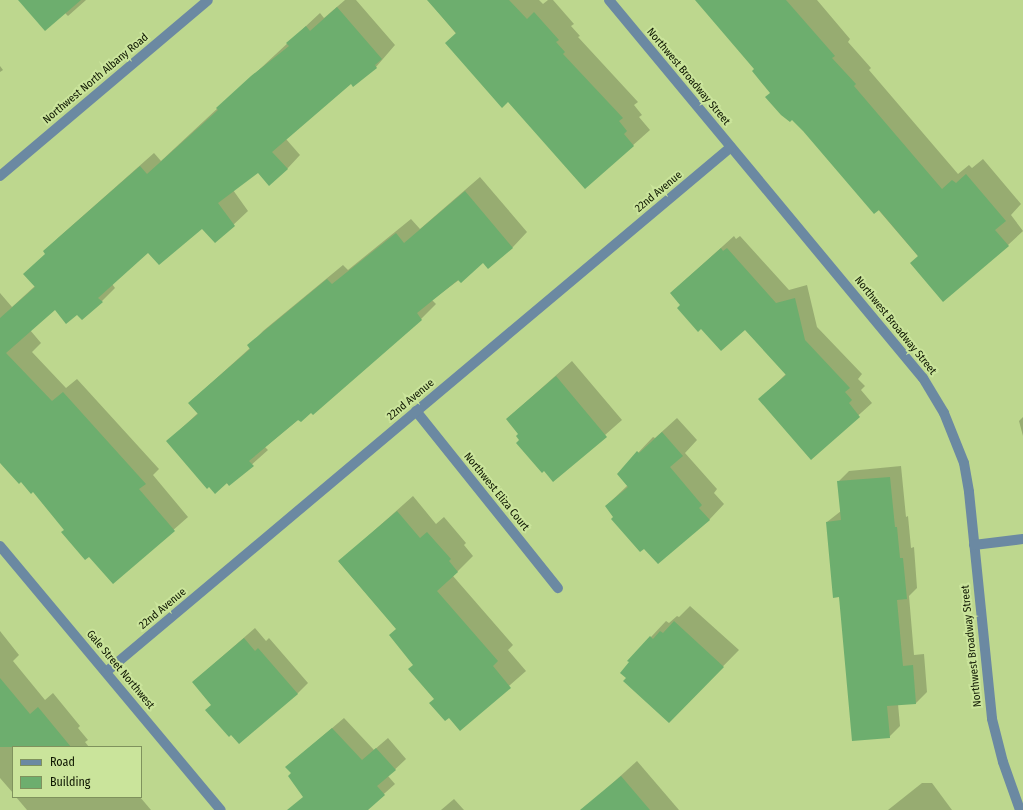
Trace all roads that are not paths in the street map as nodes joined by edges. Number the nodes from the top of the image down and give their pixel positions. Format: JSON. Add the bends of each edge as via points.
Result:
{"nodes":[{"id":1,"x":208,"y":0,"type":"edge"},
{"id":2,"x":609,"y":0,"type":"edge"},
{"id":3,"x":731,"y":147,"type":"junction"},
{"id":4,"x":0,"y":176,"type":"edge"},
{"id":5,"x":416,"y":411,"type":"junction"},
{"id":6,"x":1023,"y":539,"type":"edge"},
{"id":7,"x":974,"y":545,"type":"junction"},
{"id":8,"x":0,"y":546,"type":"edge"},
{"id":9,"x":558,"y":588,"type":"dead end"},
{"id":10,"x":106,"y":672,"type":"junction"},
{"id":11,"x":221,"y":810,"type":"edge"},
{"id":12,"x":1020,"y":810,"type":"edge"}],
"edges":[{"from":1,"to":4,"type":"street","name":"Northwest North Albany Road"},
{"from":2,"to":3,"type":"street","name":"Northwest Broadway Street"},
{"from":3,"to":5,"type":"street","name":"22nd Avenue"},
{"from":3,"to":7,"type":"street","name":"Northwest Broadway Street","via":[[923,378],[944,413],[964,463]]},
{"from":5,"to":9,"type":"street","name":"Northwest Eliza Court"},
{"from":5,"to":10,"type":"street","name":"22nd Avenue"},
{"from":6,"to":7,"type":"street"},
{"from":7,"to":12,"type":"street","name":"Northwest Broadway Street","via":[[992,719],[1003,762]]},
{"from":8,"to":10,"type":"street","name":"Gale Street Northwest"},
{"from":10,"to":11,"type":"street","name":"Gale Street Northwest"}]}
